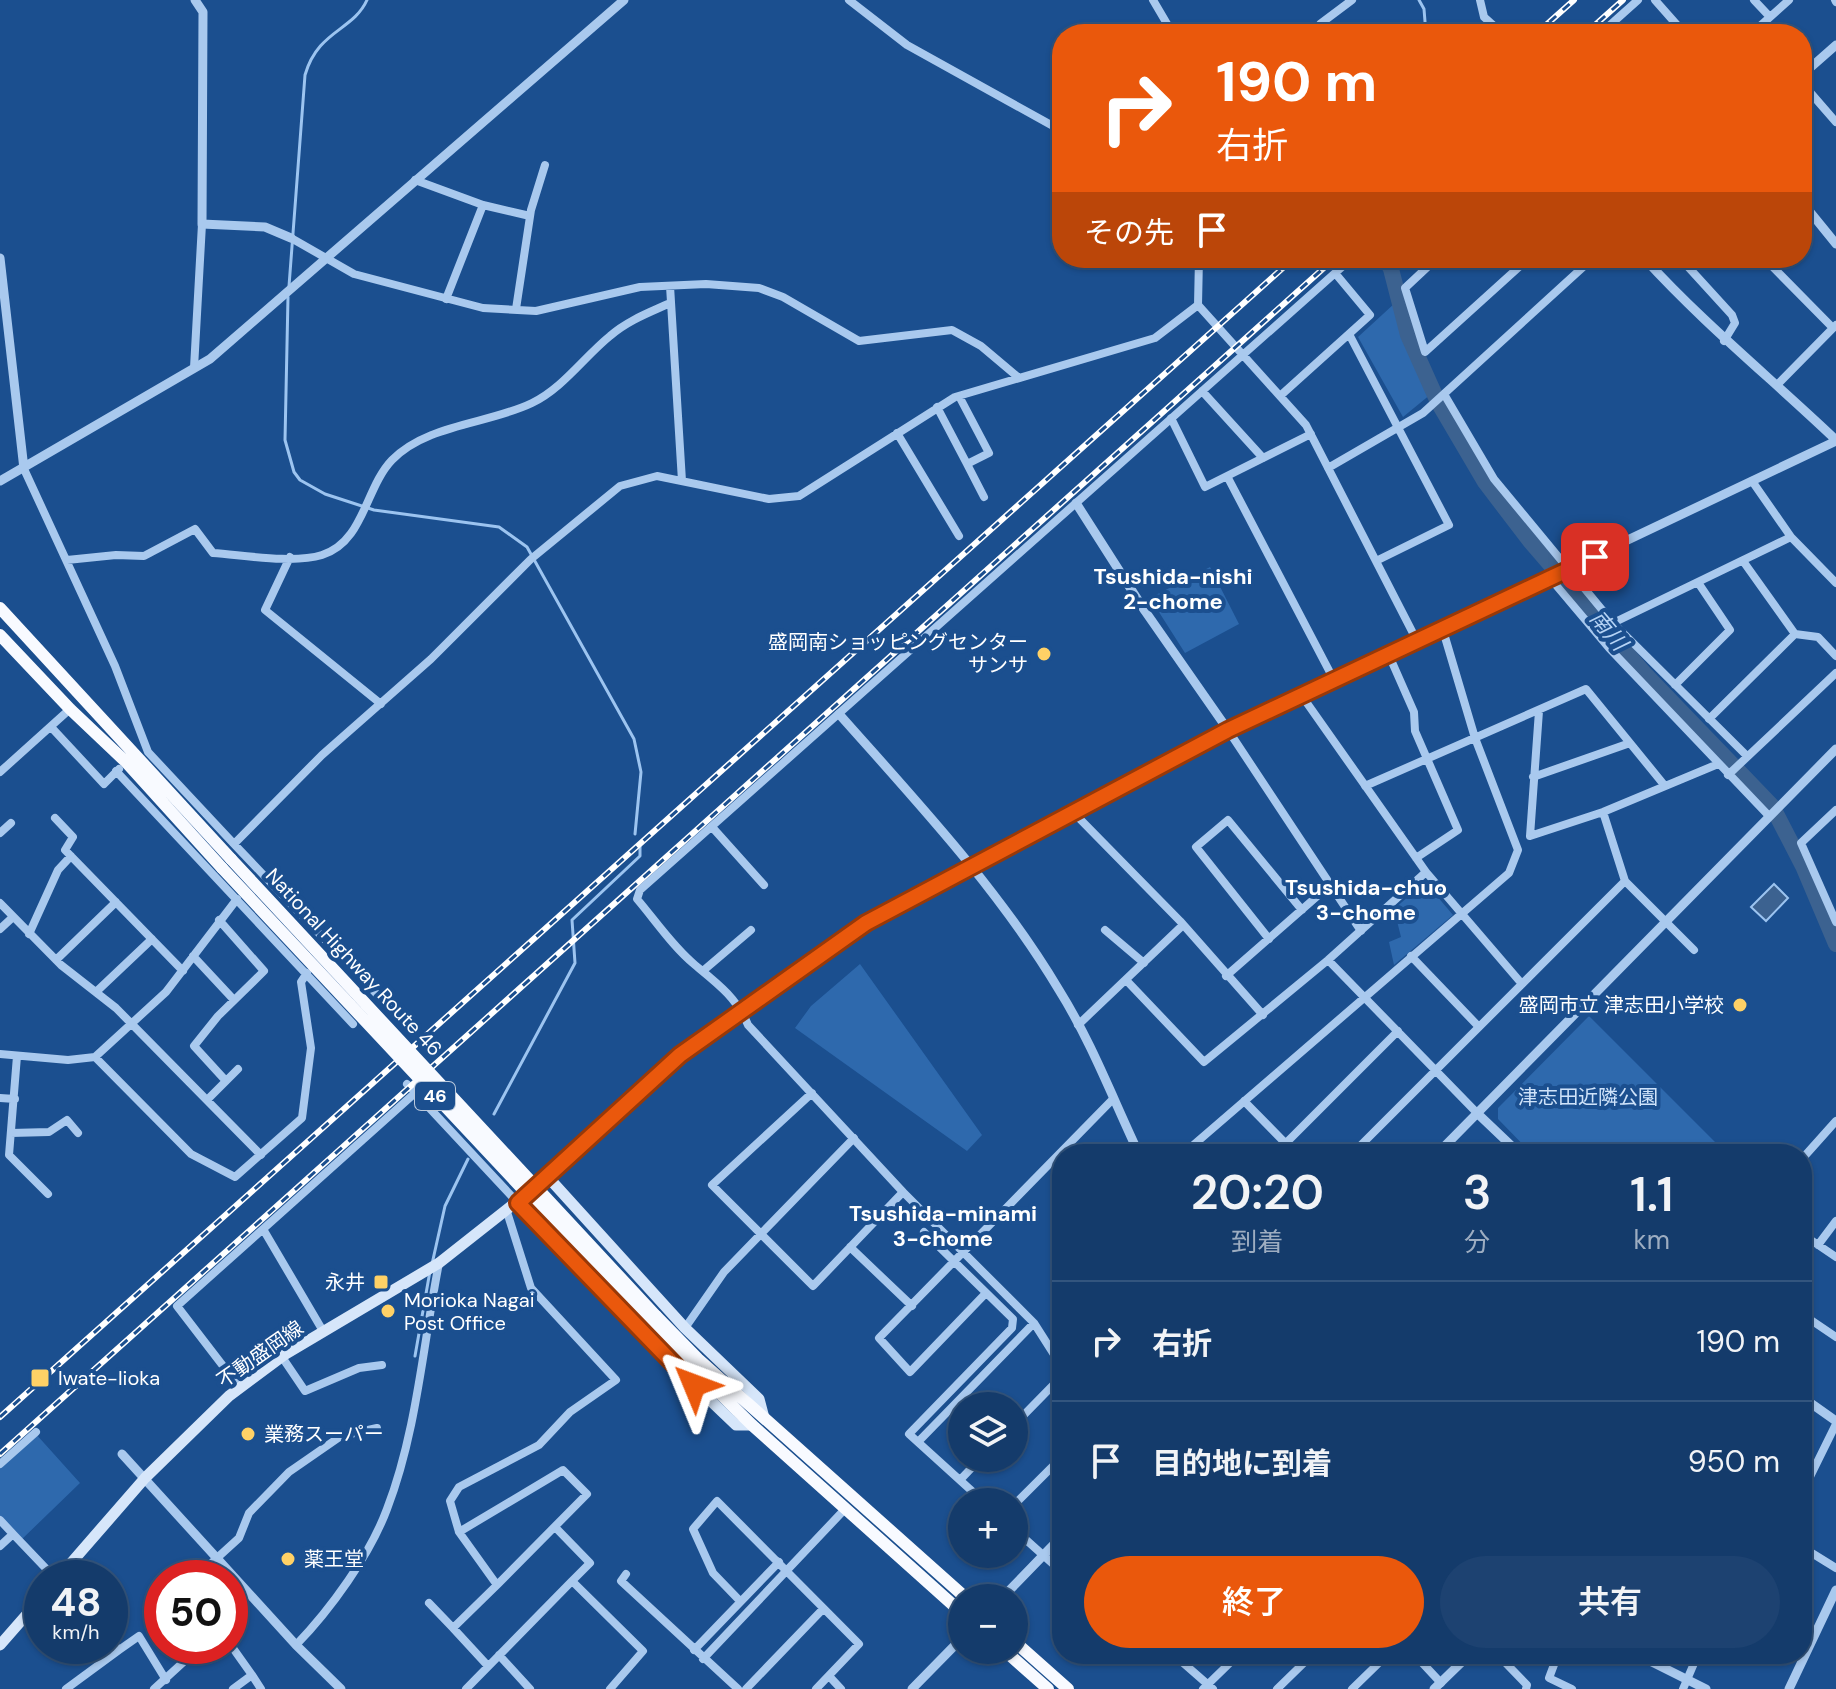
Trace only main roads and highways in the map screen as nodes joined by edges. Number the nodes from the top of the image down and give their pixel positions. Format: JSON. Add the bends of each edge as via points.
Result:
{"nodes":[{"id":1,"x":0,"y":608,"type":"edge"},
{"id":2,"x":3,"y":644,"type":"edge"},
{"id":3,"x":126,"y":763,"type":"junction"},
{"id":4,"x":518,"y":1203,"type":"junction"},
{"id":5,"x":758,"y":1422,"type":"junction"},
{"id":6,"x":73,"y":1560,"type":"edge"},
{"id":7,"x":949,"y":1584,"type":"edge"},
{"id":8,"x":948,"y":1601,"type":"edge"},
{"id":9,"x":24,"y":1618,"type":"edge"},
{"id":10,"x":0,"y":1645,"type":"edge"},
{"id":11,"x":1028,"y":1653,"type":"edge"},
{"id":12,"x":1020,"y":1664,"type":"edge"},
{"id":13,"x":1048,"y":1689,"type":"edge"},
{"id":14,"x":1068,"y":1689,"type":"edge"}],
"edges":[{"from":1,"to":3,"type":"highway","name":"National Highway Route 46","number":"46"},
{"from":2,"to":3,"type":"highway","name":"National Highway Route 46","number":"46"},
{"from":3,"to":5,"type":"highway","name":"National Highway Route 46","number":"46","bridge":true,"via":[[653,1320]]},
{"from":4,"to":5,"type":"main road","via":[[736,1425]]},
{"from":4,"to":5,"type":"main road","name":"不動盛岡線","via":[[548,1177],[685,1328],[759,1399]]},
{"from":4,"to":6,"type":"main road","name":"不動盛岡線","via":[[438,1264],[323,1331],[240,1388],[145,1478]]},
{"from":5,"to":7,"type":"highway","name":"National Highway Route 46","number":"46"},
{"from":5,"to":8,"type":"highway","name":"National Highway Route 46","number":"46"},
{"from":9,"to":10,"type":"main road"},
{"from":11,"to":14,"type":"highway"},
{"from":12,"to":13,"type":"highway"}]}
